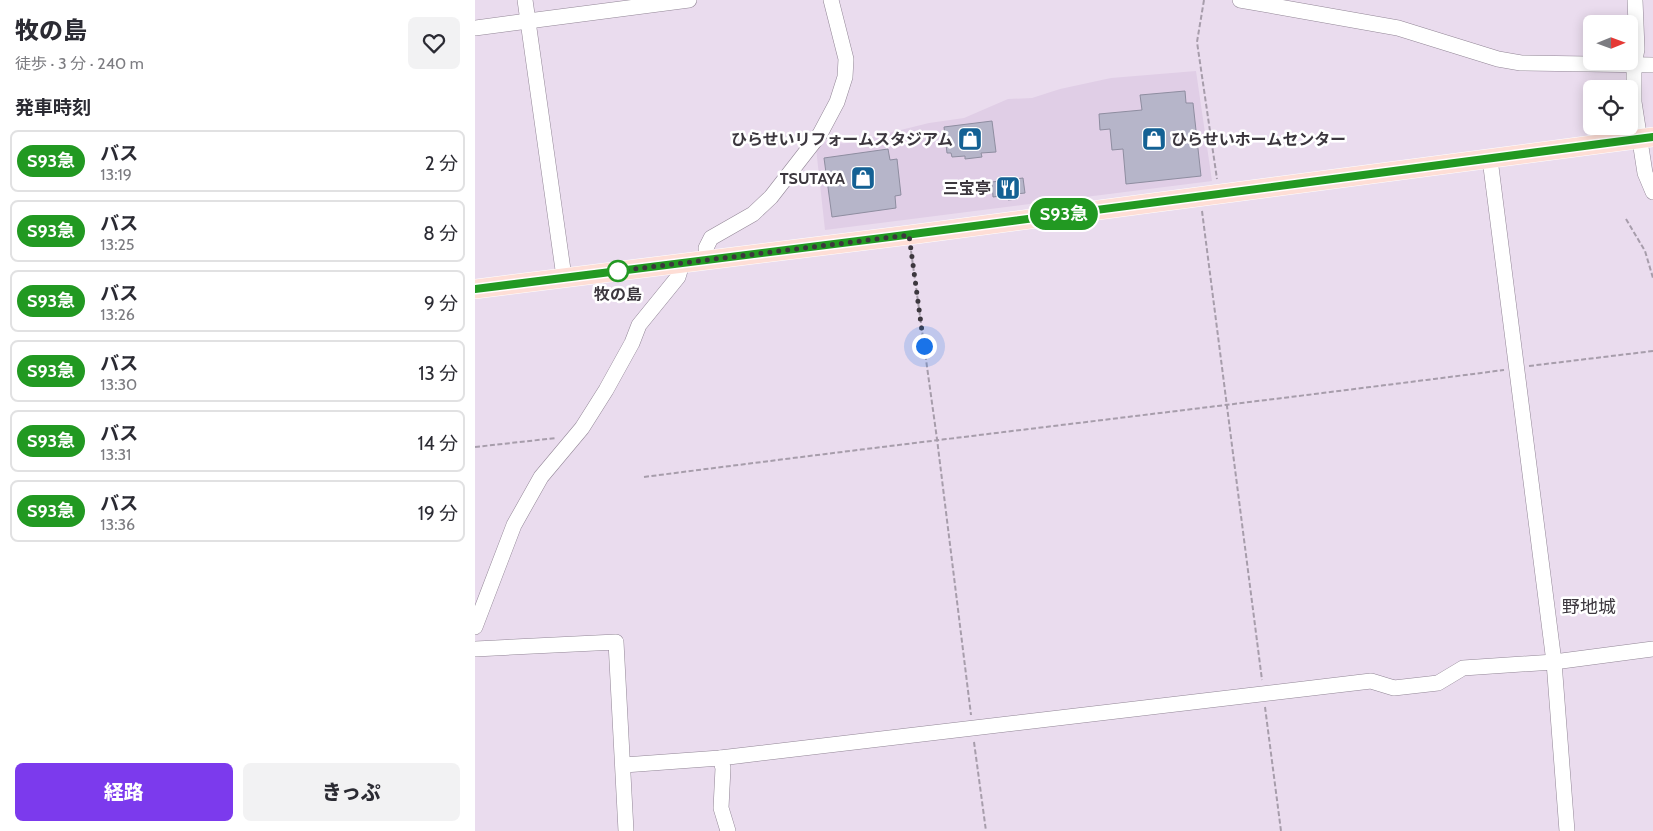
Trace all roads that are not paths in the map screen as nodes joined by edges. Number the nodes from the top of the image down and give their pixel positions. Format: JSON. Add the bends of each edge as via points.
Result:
{"nodes":[{"id":1,"x":525,"y":0,"type":"edge"},
{"id":2,"x":689,"y":0,"type":"edge"},
{"id":3,"x":831,"y":0,"type":"edge"},
{"id":4,"x":1239,"y":0,"type":"edge"},
{"id":5,"x":1635,"y":0,"type":"edge"},
{"id":6,"x":1636,"y":15,"type":"edge"},
{"id":7,"x":528,"y":21,"type":"junction"},
{"id":8,"x":475,"y":28,"type":"edge"},
{"id":9,"x":1583,"y":64,"type":"edge"},
{"id":10,"x":1638,"y":65,"type":"edge"},
{"id":11,"x":1653,"y":65,"type":"edge"},
{"id":12,"x":1634,"y":70,"type":"edge"},
{"id":13,"x":1646,"y":137,"type":"edge"},
{"id":14,"x":1490,"y":159,"type":"junction"},
{"id":15,"x":1653,"y":192,"type":"edge"},
{"id":16,"x":707,"y":261,"type":"junction"},
{"id":17,"x":682,"y":264,"type":"junction"},
{"id":18,"x":564,"y":277,"type":"junction"},
{"id":19,"x":475,"y":289,"type":"edge"},
{"id":20,"x":475,"y":627,"type":"edge"},
{"id":21,"x":475,"y":649,"type":"edge"},
{"id":22,"x":1653,"y":649,"type":"edge"},
{"id":23,"x":1554,"y":662,"type":"junction"},
{"id":24,"x":721,"y":758,"type":"junction"},
{"id":25,"x":624,"y":765,"type":"junction"},
{"id":26,"x":626,"y":831,"type":"edge"},
{"id":27,"x":728,"y":831,"type":"edge"},
{"id":28,"x":1567,"y":831,"type":"edge"}],
"edges":[{"from":1,"to":7,"type":"street"},
{"from":2,"to":7,"type":"street"},
{"from":3,"to":16,"type":"street","via":[[846,59],[845,77],[837,102],[820,134],[771,197],[753,214],[711,238],[706,248]]},
{"from":4,"to":9,"type":"street","via":[[1398,28],[1497,59],[1521,63]]},
{"from":5,"to":6,"type":"street"},
{"from":7,"to":8,"type":"street"},
{"from":7,"to":18,"type":"street"},
{"from":10,"to":11,"type":"street"},
{"from":12,"to":13,"type":"street","via":[[1634,102]]},
{"from":13,"to":14,"type":"main road"},
{"from":13,"to":15,"type":"street","via":[[1645,173]]},
{"from":14,"to":16,"type":"main road"},
{"from":14,"to":23,"type":"street"},
{"from":16,"to":17,"type":"main road"},
{"from":17,"to":18,"type":"main road"},
{"from":17,"to":20,"type":"street","via":[[678,278],[639,325],[606,390],[582,428],[541,477],[514,525]]},
{"from":18,"to":19,"type":"main road"},
{"from":21,"to":25,"type":"street","via":[[616,642]]},
{"from":22,"to":23,"type":"street"},
{"from":23,"to":24,"type":"street","via":[[1463,668],[1438,684],[1394,688],[1371,681]]},
{"from":23,"to":28,"type":"street"},
{"from":24,"to":25,"type":"street"},
{"from":24,"to":27,"type":"street","via":[[721,808]]},
{"from":25,"to":26,"type":"street"}]}
